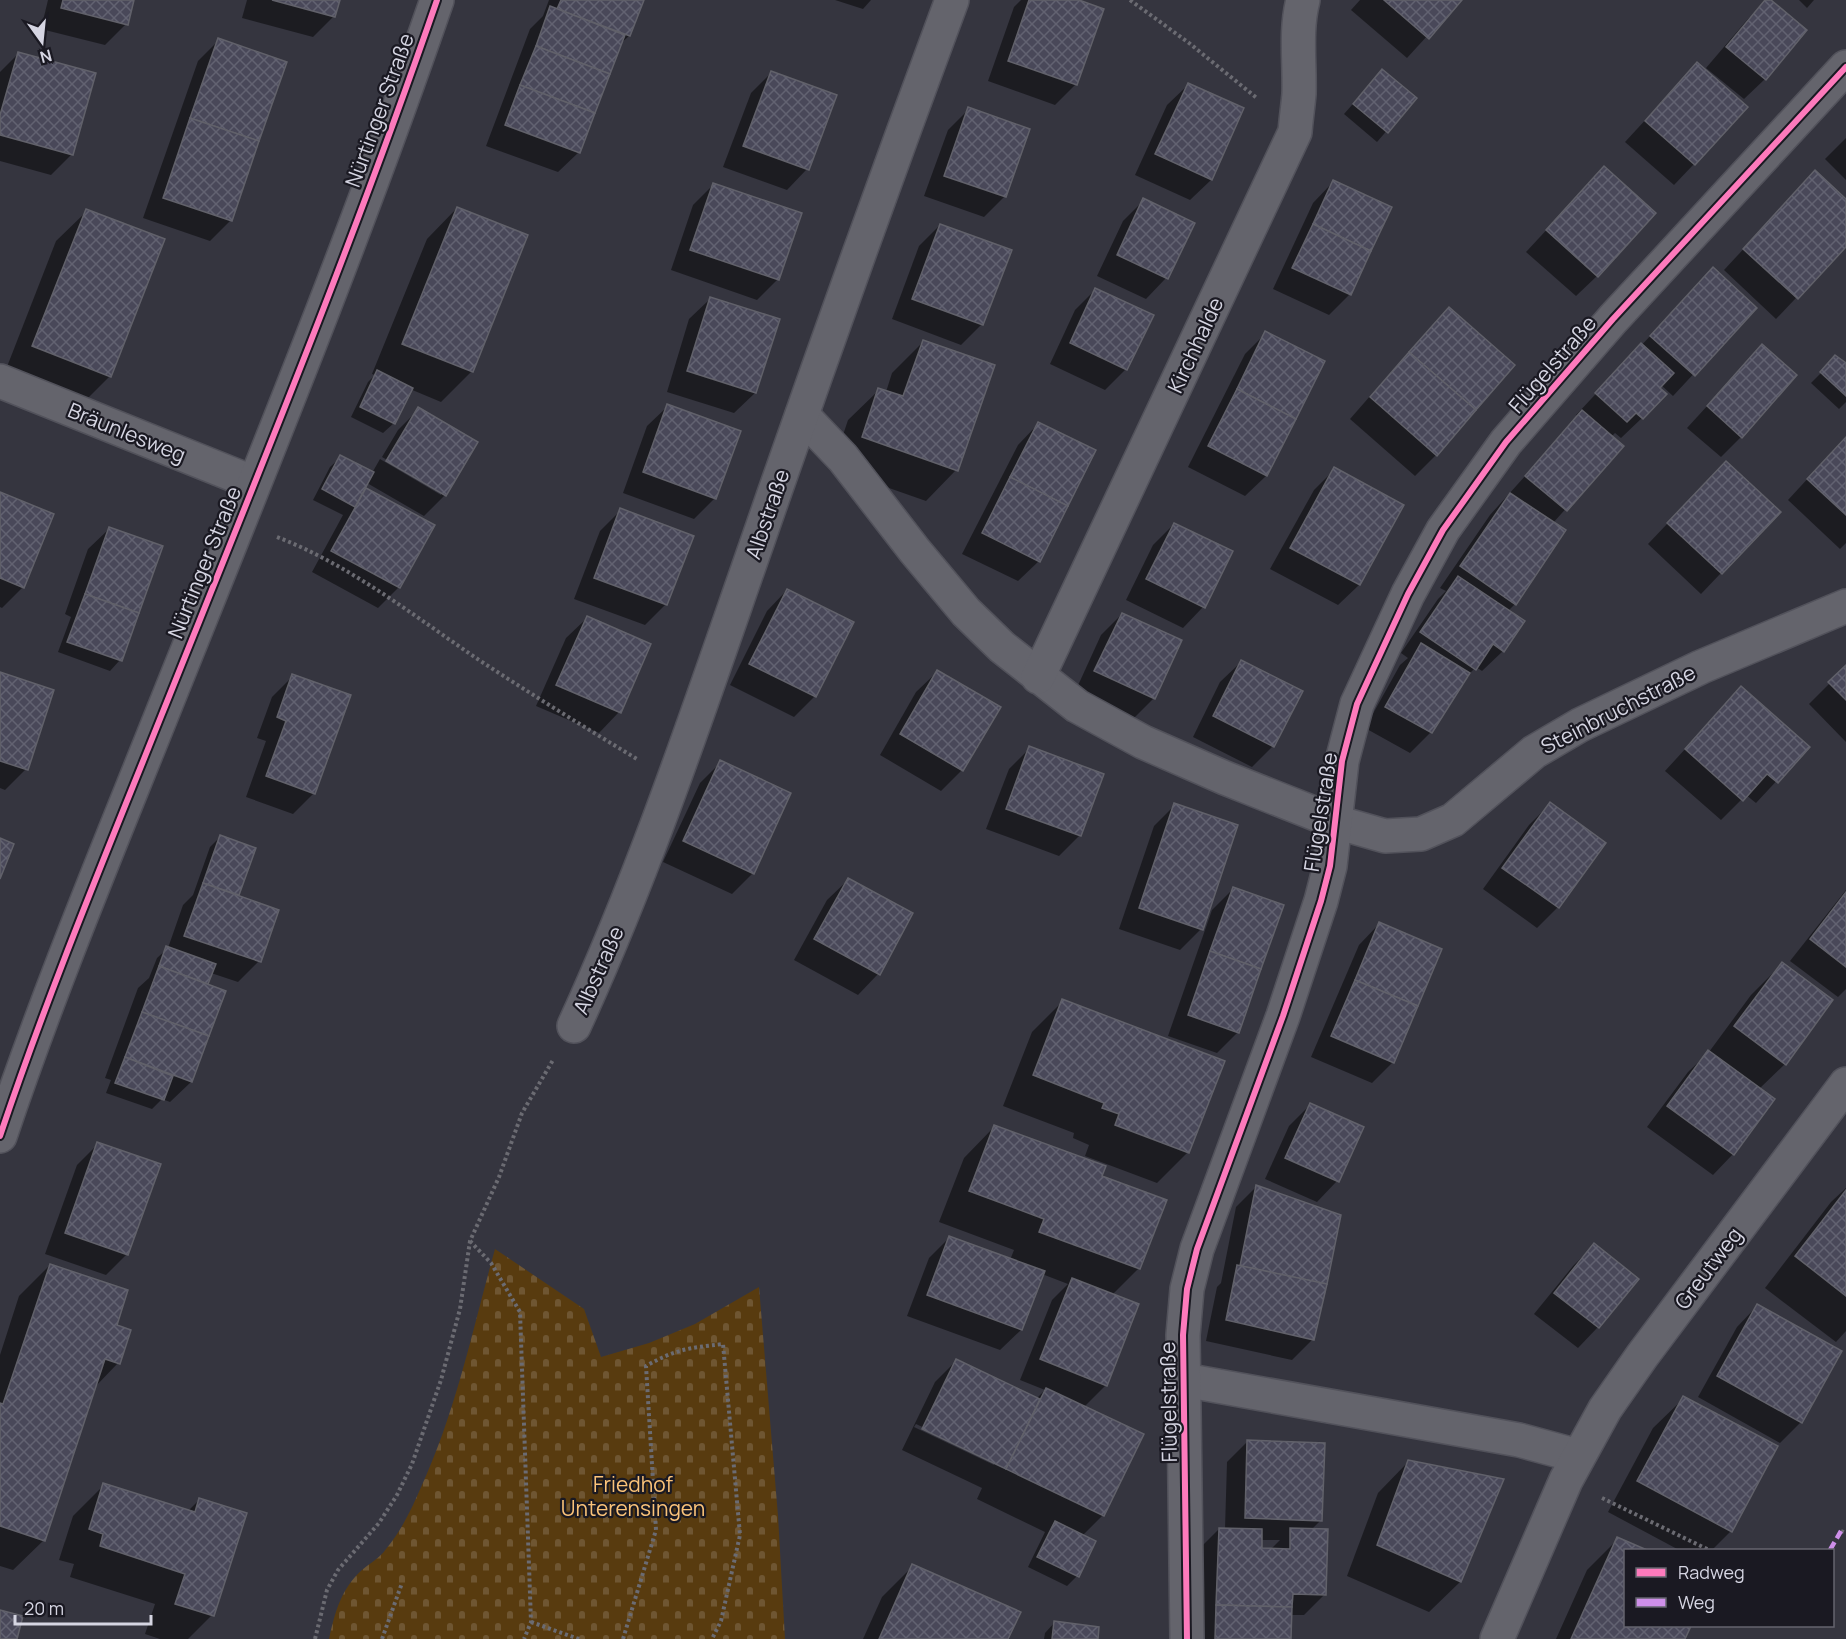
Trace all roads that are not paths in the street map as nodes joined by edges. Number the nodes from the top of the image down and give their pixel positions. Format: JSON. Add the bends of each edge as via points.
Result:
{"nodes":[{"id":1,"x":437,"y":0,"type":"edge"},
{"id":2,"x":952,"y":0,"type":"edge"},
{"id":3,"x":1303,"y":0,"type":"edge"},
{"id":4,"x":1846,"y":67,"type":"edge"},
{"id":5,"x":0,"y":381,"type":"edge"},
{"id":6,"x":802,"y":415,"type":"junction"},
{"id":7,"x":254,"y":483,"type":"junction"},
{"id":8,"x":1846,"y":606,"type":"edge"},
{"id":9,"x":1038,"y":677,"type":"junction"},
{"id":10,"x":1336,"y":822,"type":"junction"},
{"id":11,"x":574,"y":1026,"type":"road end"},
{"id":12,"x":1846,"y":1084,"type":"edge"},
{"id":13,"x":0,"y":1136,"type":"edge"},
{"id":14,"x":1184,"y":1380,"type":"junction"},
{"id":15,"x":1572,"y":1468,"type":"junction"},
{"id":16,"x":1187,"y":1639,"type":"edge"},
{"id":17,"x":1497,"y":1639,"type":"edge"}],
"edges":[{"from":1,"to":7,"type":"street","name":"Nürtinger Straße"},
{"from":2,"to":6,"type":"street","name":"Albstraße"},
{"from":3,"to":9,"type":"street","name":"Kirchhalde","via":[[1295,132]]},
{"from":4,"to":10,"type":"street","name":"Flügelstraße","via":[[1521,424],[1443,530],[1403,604],[1357,704],[1342,761]]},
{"from":5,"to":7,"type":"street","name":"Bräunlesweg"},
{"from":6,"to":9,"type":"street","via":[[843,458],[966,612]]},
{"from":6,"to":11,"type":"street","name":"Albstraße","via":[[674,782],[606,956]]},
{"from":7,"to":13,"type":"street","name":"Nürtinger Straße","via":[[82,912]]},
{"from":8,"to":10,"type":"street","name":"Steinbruchstraße","via":[[1701,667],[1580,725],[1534,752],[1453,820],[1421,834],[1385,836]]},
{"from":9,"to":10,"type":"street","via":[[1077,706],[1143,742]]},
{"from":10,"to":14,"type":"street","name":"Flügelstraße","via":[[1321,901],[1197,1249],[1187,1289]]},
{"from":12,"to":15,"type":"street","name":"Greutweg","via":[[1642,1356],[1605,1409]]},
{"from":14,"to":15,"type":"street","via":[[1519,1440]]},
{"from":14,"to":16,"type":"street","name":"Flügelstraße"},
{"from":15,"to":17,"type":"street","name":"Greutweg"}]}
